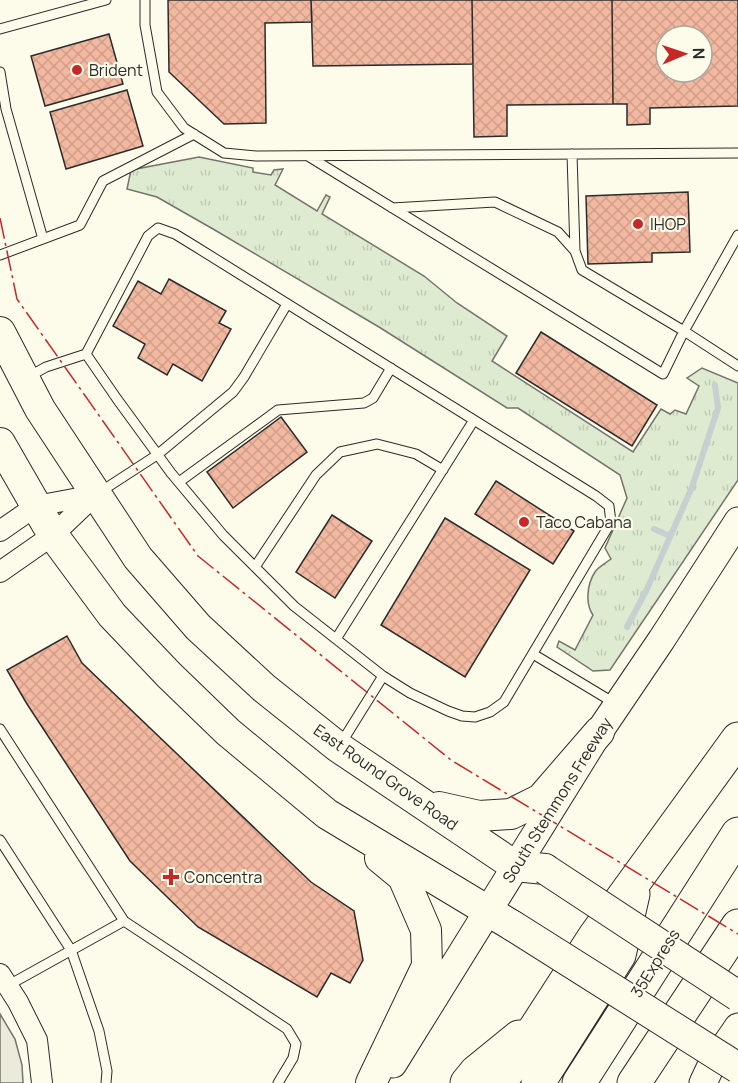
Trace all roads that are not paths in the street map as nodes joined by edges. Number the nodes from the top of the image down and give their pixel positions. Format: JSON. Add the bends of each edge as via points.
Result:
{"nodes":[{"id":1,"x":106,"y":0,"type":"edge"},
{"id":2,"x":145,"y":0,"type":"edge"},
{"id":3,"x":0,"y":29,"type":"edge"},
{"id":4,"x":0,"y":72,"type":"edge"},
{"id":5,"x":194,"y":134,"type":"junction"},
{"id":6,"x":738,"y":153,"type":"edge"},
{"id":7,"x":572,"y":154,"type":"junction"},
{"id":8,"x":308,"y":156,"type":"junction"},
{"id":9,"x":391,"y":208,"type":"junction"},
{"id":10,"x":738,"y":235,"type":"edge"},
{"id":11,"x":43,"y":239,"type":"junction"},
{"id":12,"x":575,"y":251,"type":"junction"},
{"id":13,"x":0,"y":255,"type":"edge"},
{"id":14,"x":287,"y":304,"type":"junction"},
{"id":15,"x":684,"y":331,"type":"junction"},
{"id":16,"x":0,"y":332,"type":"edge"},
{"id":17,"x":86,"y":354,"type":"junction"},
{"id":18,"x":738,"y":366,"type":"edge"},
{"id":19,"x":391,"y":368,"type":"junction"},
{"id":20,"x":23,"y":380,"type":"junction"},
{"id":21,"x":474,"y":420,"type":"junction"},
{"id":22,"x":0,"y":443,"type":"edge"},
{"id":23,"x":158,"y":455,"type":"junction"},
{"id":24,"x":443,"y":470,"type":"junction"},
{"id":25,"x":179,"y":482,"type":"junction"},
{"id":26,"x":95,"y":495,"type":"junction"},
{"id":27,"x":36,"y":506,"type":"junction"},
{"id":28,"x":738,"y":520,"type":"edge"},
{"id":29,"x":0,"y":531,"type":"edge"},
{"id":30,"x":52,"y":535,"type":"junction"},
{"id":31,"x":255,"y":567,"type":"junction"},
{"id":32,"x":0,"y":572,"type":"edge"},
{"id":33,"x":336,"y":639,"type":"junction"},
{"id":34,"x":534,"y":654,"type":"junction"},
{"id":35,"x":383,"y":676,"type":"junction"},
{"id":36,"x":617,"y":705,"type":"junction"},
{"id":37,"x":0,"y":729,"type":"edge"},
{"id":38,"x":599,"y":732,"type":"junction"},
{"id":39,"x":738,"y":739,"type":"edge"},
{"id":40,"x":338,"y":747,"type":"junction"},
{"id":41,"x":421,"y":802,"type":"junction"},
{"id":42,"x":327,"y":814,"type":"junction"},
{"id":43,"x":736,"y":837,"type":"edge"},
{"id":44,"x":0,"y":840,"type":"edge"},
{"id":45,"x":515,"y":866,"type":"junction"},
{"id":46,"x":636,"y":880,"type":"junction"},
{"id":47,"x":500,"y":918,"type":"junction"},
{"id":48,"x":124,"y":921,"type":"junction"},
{"id":49,"x":738,"y":926,"type":"edge"},
{"id":50,"x":71,"y":950,"type":"junction"},
{"id":51,"x":4,"y":980,"type":"edge"},
{"id":52,"x":738,"y":996,"type":"edge"},
{"id":53,"x":539,"y":1021,"type":"junction"},
{"id":54,"x":738,"y":1027,"type":"edge"},
{"id":55,"x":738,"y":1068,"type":"edge"},
{"id":56,"x":639,"y":1077,"type":"edge"},
{"id":57,"x":42,"y":1083,"type":"edge"},
{"id":58,"x":105,"y":1083,"type":"edge"},
{"id":59,"x":278,"y":1083,"type":"edge"},
{"id":60,"x":371,"y":1083,"type":"edge"},
{"id":61,"x":381,"y":1083,"type":"edge"},
{"id":62,"x":467,"y":1083,"type":"edge"},
{"id":63,"x":500,"y":1083,"type":"edge"},
{"id":64,"x":538,"y":1083,"type":"edge"},
{"id":65,"x":579,"y":1083,"type":"edge"},
{"id":66,"x":703,"y":1083,"type":"edge"}],
"edges":[{"from":1,"to":3,"type":"lane"},
{"from":2,"to":5,"type":"lane","via":[[145,25],[157,92],[184,128]]},
{"from":4,"to":11,"type":"lane","via":[[6,109]]},
{"from":5,"to":8,"type":"lane","via":[[224,153]]},
{"from":5,"to":11,"type":"lane","via":[[104,181],[80,225]]},
{"from":6,"to":7,"type":"lane"},
{"from":7,"to":8,"type":"lane"},
{"from":7,"to":12,"type":"lane"},
{"from":8,"to":9,"type":"lane"},
{"from":9,"to":12,"type":"lane","via":[[495,202],[558,232]]},
{"from":9,"to":15,"type":"lane","via":[[663,374]]},
{"from":10,"to":15,"type":"lane"},
{"from":11,"to":13,"type":"lane"},
{"from":12,"to":15,"type":"lane","via":[[582,270]]},
{"from":14,"to":17,"type":"lane","via":[[175,234],[158,228],[148,236]]},
{"from":14,"to":19,"type":"lane"},
{"from":14,"to":23,"type":"lane","via":[[233,392]]},
{"from":15,"to":18,"type":"lane"},
{"from":16,"to":20,"type":"main road","name":"East Round Grove Road"},
{"from":17,"to":20,"type":"lane","via":[[46,367]]},
{"from":17,"to":23,"type":"lane"},
{"from":19,"to":21,"type":"lane"},
{"from":19,"to":25,"type":"lane","via":[[373,398],[364,404],[278,410]]},
{"from":20,"to":26,"type":"main road","name":"East Round Grove Road"},
{"from":21,"to":24,"type":"lane"},
{"from":21,"to":34,"type":"lane","via":[[609,506],[609,530]]},
{"from":22,"to":27,"type":"main road"},
{"from":23,"to":25,"type":"lane"},
{"from":23,"to":26,"type":"lane"},
{"from":24,"to":31,"type":"lane","via":[[416,454],[377,444],[340,452],[316,475]]},
{"from":24,"to":33,"type":"lane"},
{"from":25,"to":31,"type":"lane"},
{"from":26,"to":27,"type":"street"},
{"from":26,"to":30,"type":"street"},
{"from":26,"to":40,"type":"main road","name":"East Round Grove Road","via":[[138,558],[198,627],[264,688]]},
{"from":27,"to":29,"type":"street"},
{"from":27,"to":30,"type":"main road"},
{"from":28,"to":36,"type":"main road","name":"South Stemmons Freeway"},
{"from":30,"to":32,"type":"street"},
{"from":30,"to":42,"type":"main road","via":[[112,615],[169,675],[228,732]]},
{"from":31,"to":33,"type":"lane","via":[[294,606]]},
{"from":33,"to":35,"type":"lane"},
{"from":34,"to":35,"type":"lane","via":[[504,702],[475,717],[448,711]]},
{"from":34,"to":36,"type":"lane"},
{"from":35,"to":40,"type":"lane"},
{"from":36,"to":38,"type":"main road","name":"South Stemmons Freeway"},
{"from":37,"to":48,"type":"lane"},
{"from":38,"to":41,"type":"main road","via":[[541,799],[511,814],[479,816]]},
{"from":38,"to":45,"type":"main road","name":"South Stemmons Freeway"},
{"from":39,"to":46,"type":"highway"},
{"from":40,"to":41,"type":"main road","name":"East Round Grove Road"},
{"from":41,"to":45,"type":"main road","name":"East Round Grove Road"},
{"from":42,"to":47,"type":"main road"},
{"from":42,"to":60,"type":"main road","via":[[403,877],[426,930],[426,966]]},
{"from":43,"to":65,"type":"highway","name":"35Express"},
{"from":44,"to":50,"type":"lane"},
{"from":45,"to":47,"type":"main road","name":"South Stemmons Freeway"},
{"from":45,"to":52,"type":"main road","name":"East Round Grove Road","bridge":true,"via":[[545,869]]},
{"from":46,"to":53,"type":"highway"},
{"from":46,"to":64,"type":"highway","via":[[619,956]]},
{"from":47,"to":55,"type":"main road","bridge":true},
{"from":47,"to":61,"type":"main road","name":"South Stemmons Freeway"},
{"from":48,"to":50,"type":"lane"},
{"from":48,"to":59,"type":"lane","via":[[287,1029],[296,1044],[293,1058]]},
{"from":49,"to":56,"type":"highway"},
{"from":50,"to":51,"type":"lane"},
{"from":50,"to":58,"type":"lane","via":[[99,1030],[107,1071]]},
{"from":51,"to":57,"type":"street","via":[[37,1040]]},
{"from":53,"to":62,"type":"highway"},
{"from":53,"to":63,"type":"highway"},
{"from":54,"to":66,"type":"main road"}]}
